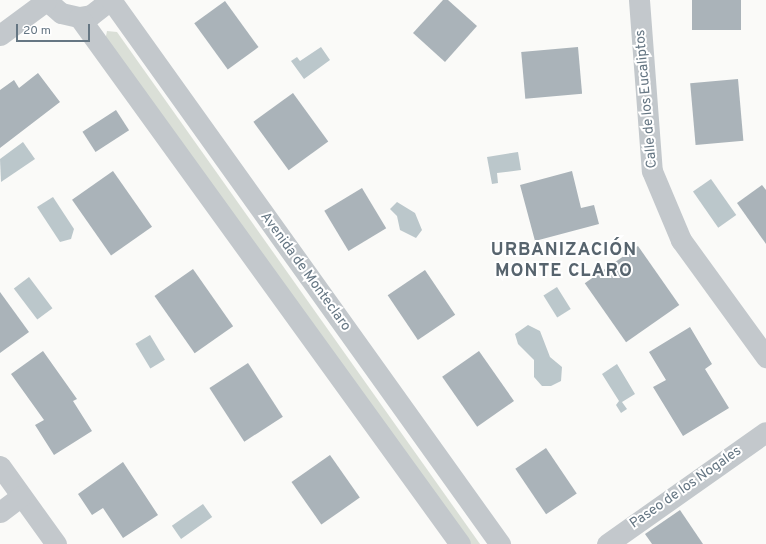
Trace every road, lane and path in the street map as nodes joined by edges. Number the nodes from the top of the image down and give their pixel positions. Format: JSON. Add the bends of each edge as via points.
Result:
{"nodes":[{"id":1,"x":110,"y":0,"type":"edge"},
{"id":2,"x":639,"y":0,"type":"edge"},
{"id":3,"x":46,"y":1,"type":"edge"},
{"id":4,"x":78,"y":17,"type":"junction"},
{"id":5,"x":0,"y":35,"type":"edge"},
{"id":6,"x":766,"y":357,"type":"edge"},
{"id":7,"x":766,"y":432,"type":"edge"},
{"id":8,"x":0,"y":466,"type":"edge"},
{"id":9,"x":21,"y":496,"type":"junction"},
{"id":10,"x":0,"y":512,"type":"edge"},
{"id":11,"x":56,"y":544,"type":"edge"},
{"id":12,"x":460,"y":544,"type":"edge"},
{"id":13,"x":500,"y":544,"type":"edge"},
{"id":14,"x":607,"y":544,"type":"edge"}],
"edges":[{"from":1,"to":4,"type":"street","via":[[96,12]]},
{"from":1,"to":13,"type":"street","name":"Avenida de Monteclaro"},
{"from":2,"to":6,"type":"street","name":"Calle de los Eucaliptos","via":[[652,171],[681,240]]},
{"from":3,"to":4,"type":"street","via":[[61,13]]},
{"from":3,"to":5,"type":"street"},
{"from":4,"to":12,"type":"street"},
{"from":7,"to":14,"type":"street","name":"Paseo de los Nogales"},
{"from":8,"to":9,"type":"street"},
{"from":9,"to":10,"type":"street"},
{"from":9,"to":11,"type":"street"}]}
